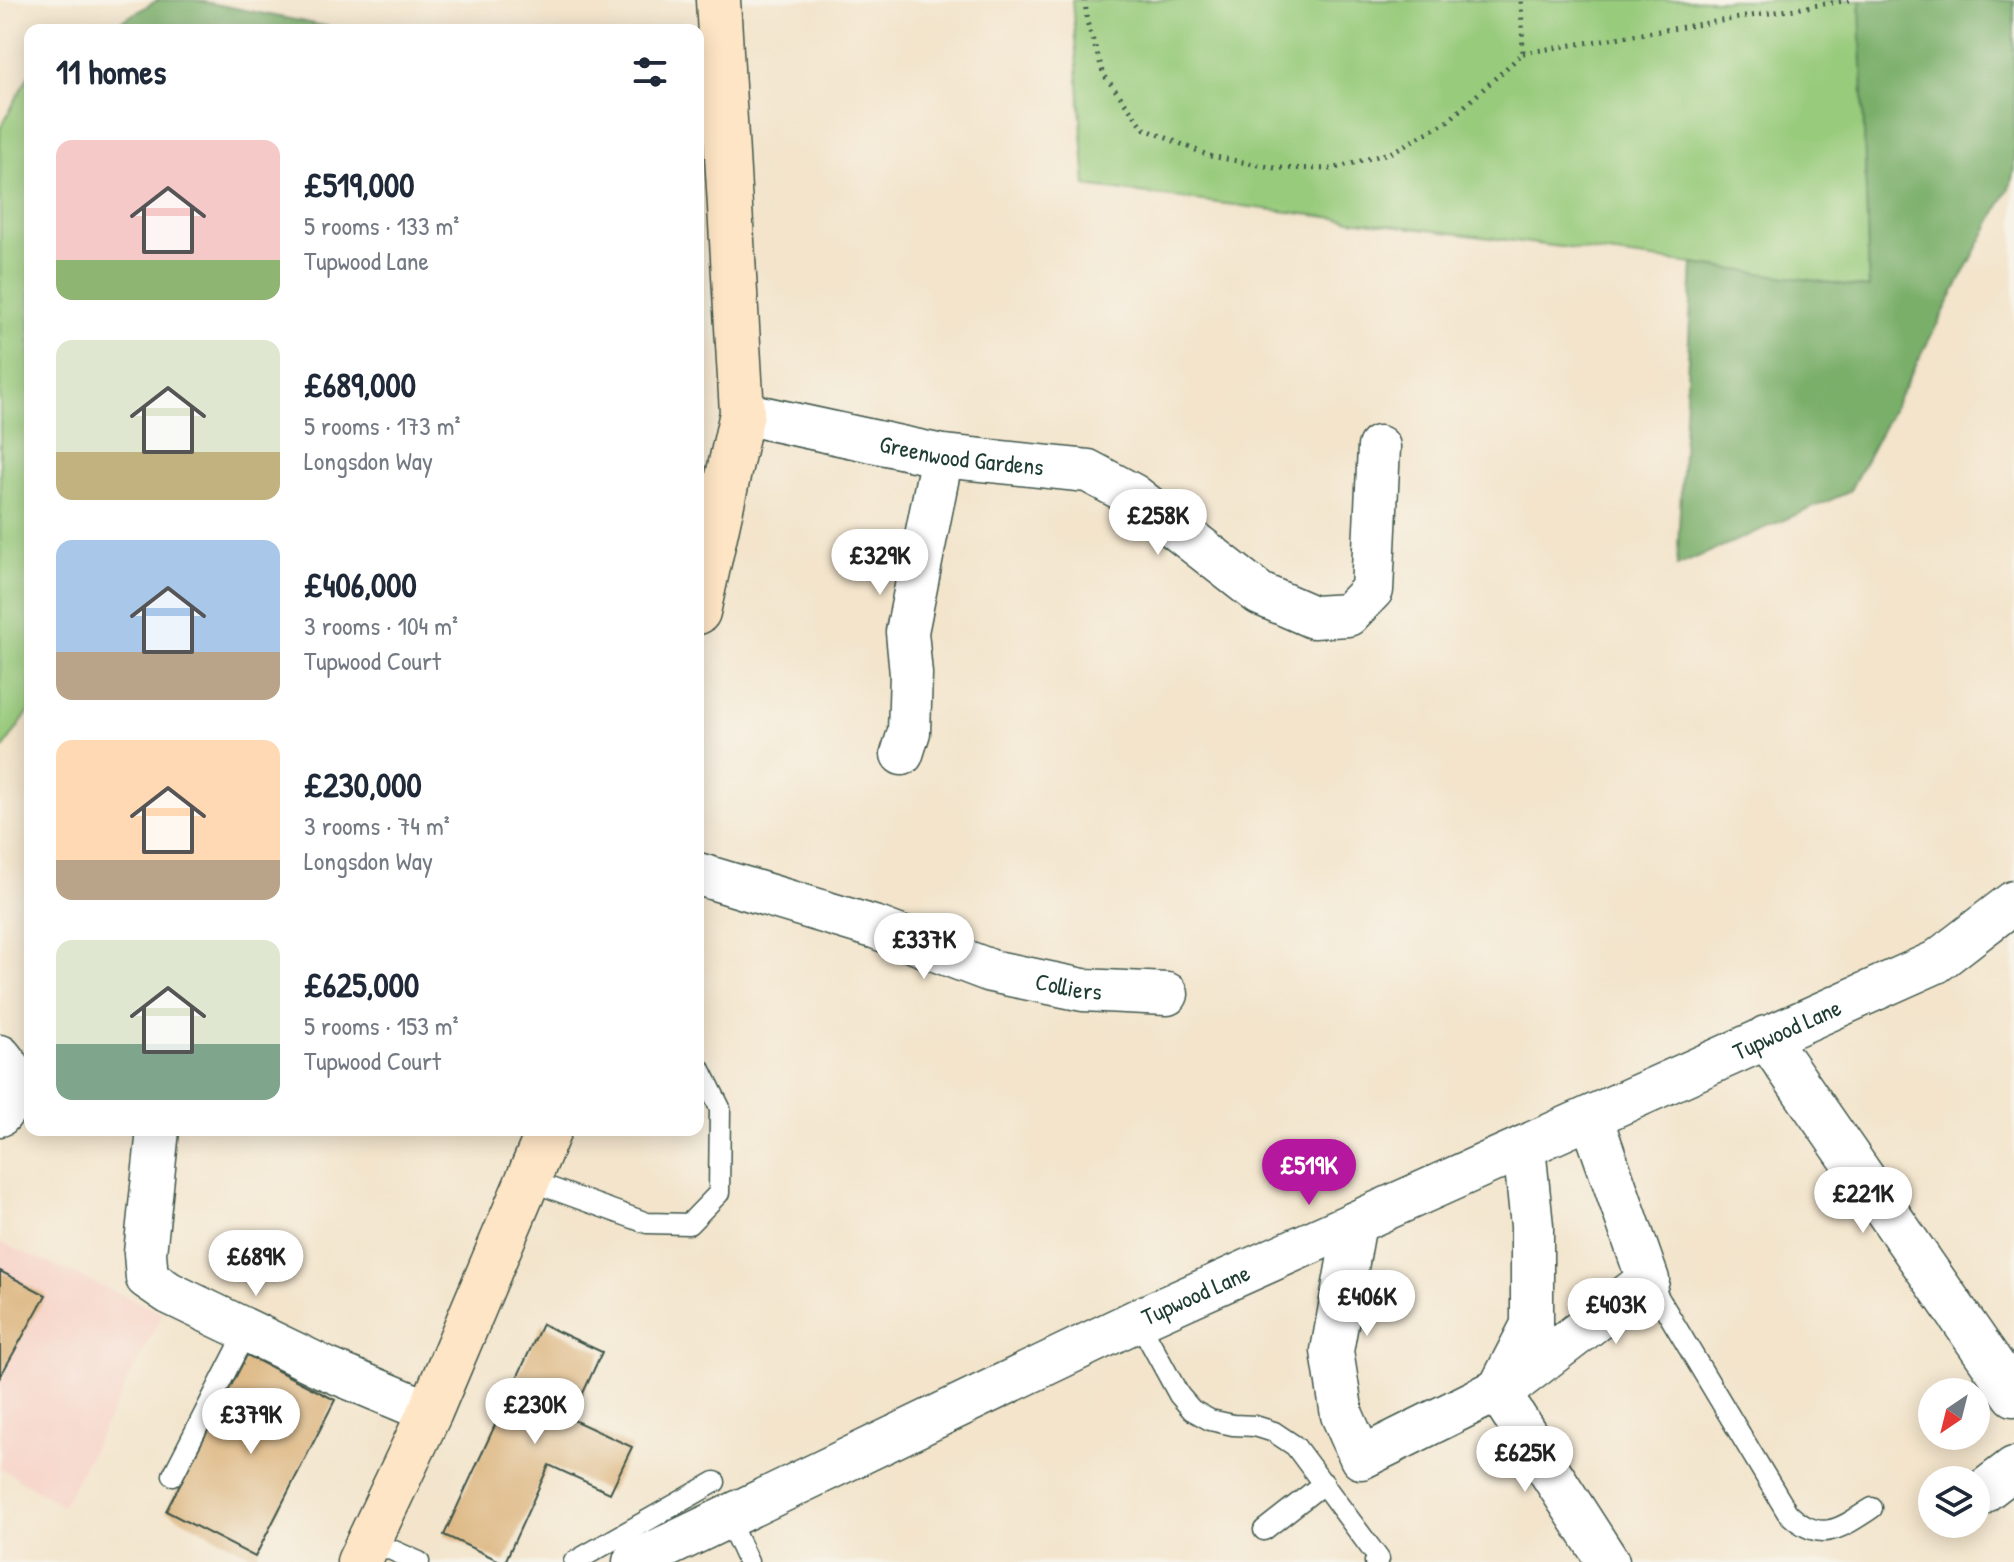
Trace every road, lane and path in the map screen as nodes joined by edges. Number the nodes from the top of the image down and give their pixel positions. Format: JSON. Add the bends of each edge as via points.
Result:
{"nodes":[{"id":1,"x":718,"y":0,"type":"edge"},
{"id":2,"x":1085,"y":0,"type":"edge"},
{"id":3,"x":1521,"y":0,"type":"edge"},
{"id":4,"x":1850,"y":0,"type":"edge"},
{"id":5,"x":1523,"y":53,"type":"junction"},
{"id":6,"x":742,"y":413,"type":"junction"},
{"id":7,"x":1379,"y":447,"type":"dead end"},
{"id":8,"x":942,"y":456,"type":"junction"},
{"id":9,"x":704,"y":585,"type":"edge"},
{"id":10,"x":902,"y":754,"type":"dead end"},
{"id":11,"x":704,"y":876,"type":"edge"},
{"id":12,"x":2014,"y":902,"type":"edge"},
{"id":13,"x":1167,"y":994,"type":"dead end"},
{"id":14,"x":1766,"y":1037,"type":"junction"},
{"id":15,"x":704,"y":1076,"type":"edge"},
{"id":16,"x":1591,"y":1117,"type":"junction"},
{"id":17,"x":150,"y":1136,"type":"edge"},
{"id":18,"x":546,"y":1136,"type":"edge"},
{"id":19,"x":1524,"y":1147,"type":"junction"},
{"id":20,"x":528,"y":1180,"type":"junction"},
{"id":21,"x":1355,"y":1223,"type":"junction"},
{"id":22,"x":1648,"y":1280,"type":"junction"},
{"id":23,"x":1138,"y":1320,"type":"junction"},
{"id":24,"x":247,"y":1330,"type":"junction"},
{"id":25,"x":1498,"y":1391,"type":"junction"},
{"id":26,"x":2014,"y":1395,"type":"edge"},
{"id":27,"x":430,"y":1412,"type":"junction"},
{"id":28,"x":2014,"y":1468,"type":"edge"},
{"id":29,"x":173,"y":1475,"type":"dead end"},
{"id":30,"x":1324,"y":1483,"type":"junction"},
{"id":31,"x":1990,"y":1486,"type":"edge"},
{"id":32,"x":721,"y":1500,"type":"junction"},
{"id":33,"x":1872,"y":1508,"type":"dead end"},
{"id":34,"x":1264,"y":1530,"type":"dead end"},
{"id":35,"x":364,"y":1551,"type":"edge"},
{"id":36,"x":419,"y":1562,"type":"edge"},
{"id":37,"x":574,"y":1562,"type":"edge"},
{"id":38,"x":634,"y":1562,"type":"edge"},
{"id":39,"x":748,"y":1562,"type":"edge"},
{"id":40,"x":1375,"y":1562,"type":"edge"},
{"id":41,"x":1608,"y":1562,"type":"edge"}],
"edges":[{"from":1,"to":6,"type":"main road"},
{"from":2,"to":5,"type":"path","via":[[1104,75],[1145,129],[1210,156],[1275,168],[1332,169],[1392,152],[1448,121]]},
{"from":3,"to":5,"type":"path"},
{"from":4,"to":5,"type":"path"},
{"from":6,"to":8,"type":"street","name":"Greenwood Gardens"},
{"from":6,"to":9,"type":"main road"},
{"from":7,"to":8,"type":"street","name":"Greenwood Gardens","via":[[1372,590],[1348,615],[1313,617],[1260,594],[1133,495],[1088,471]]},
{"from":8,"to":10,"type":"street","via":[[907,632],[911,689]]},
{"from":11,"to":13,"type":"street","name":"Colliers","via":[[877,928],[991,971],[1083,990]]},
{"from":12,"to":14,"type":"street","name":"Tupwood Lane","via":[[1936,962]]},
{"from":14,"to":16,"type":"street","name":"Tupwood Lane"},
{"from":14,"to":26,"type":"street"},
{"from":15,"to":20,"type":"lane","via":[[720,1108],[719,1193],[689,1224],[647,1223]]},
{"from":16,"to":19,"type":"street","name":"Tupwood Lane"},
{"from":16,"to":22,"type":"street"},
{"from":17,"to":24,"type":"street","via":[[147,1278]]},
{"from":18,"to":20,"type":"main road"},
{"from":19,"to":21,"type":"street","name":"Tupwood Lane"},
{"from":19,"to":25,"type":"street","via":[[1532,1226],[1532,1325]]},
{"from":20,"to":27,"type":"main road"},
{"from":21,"to":23,"type":"street","name":"Tupwood Lane"},
{"from":21,"to":25,"type":"street","via":[[1332,1351],[1342,1415],[1361,1458]]},
{"from":22,"to":25,"type":"street"},
{"from":22,"to":33,"type":"lane","via":[[1793,1518],[1827,1532]]},
{"from":23,"to":30,"type":"lane","via":[[1192,1410],[1210,1420],[1274,1432],[1295,1446]]},
{"from":23,"to":32,"type":"street","name":"Tupwood Lane"},
{"from":24,"to":27,"type":"street"},
{"from":24,"to":29,"type":"lane"},
{"from":25,"to":41,"type":"street"},
{"from":27,"to":35,"type":"main road"},
{"from":28,"to":31,"type":"street"},
{"from":30,"to":34,"type":"lane"},
{"from":30,"to":40,"type":"lane","via":[[1379,1559]]},
{"from":32,"to":37,"type":"lane"},
{"from":32,"to":38,"type":"street","name":"Tupwood Lane"},
{"from":32,"to":39,"type":"lane"},
{"from":35,"to":36,"type":"lane"}]}
